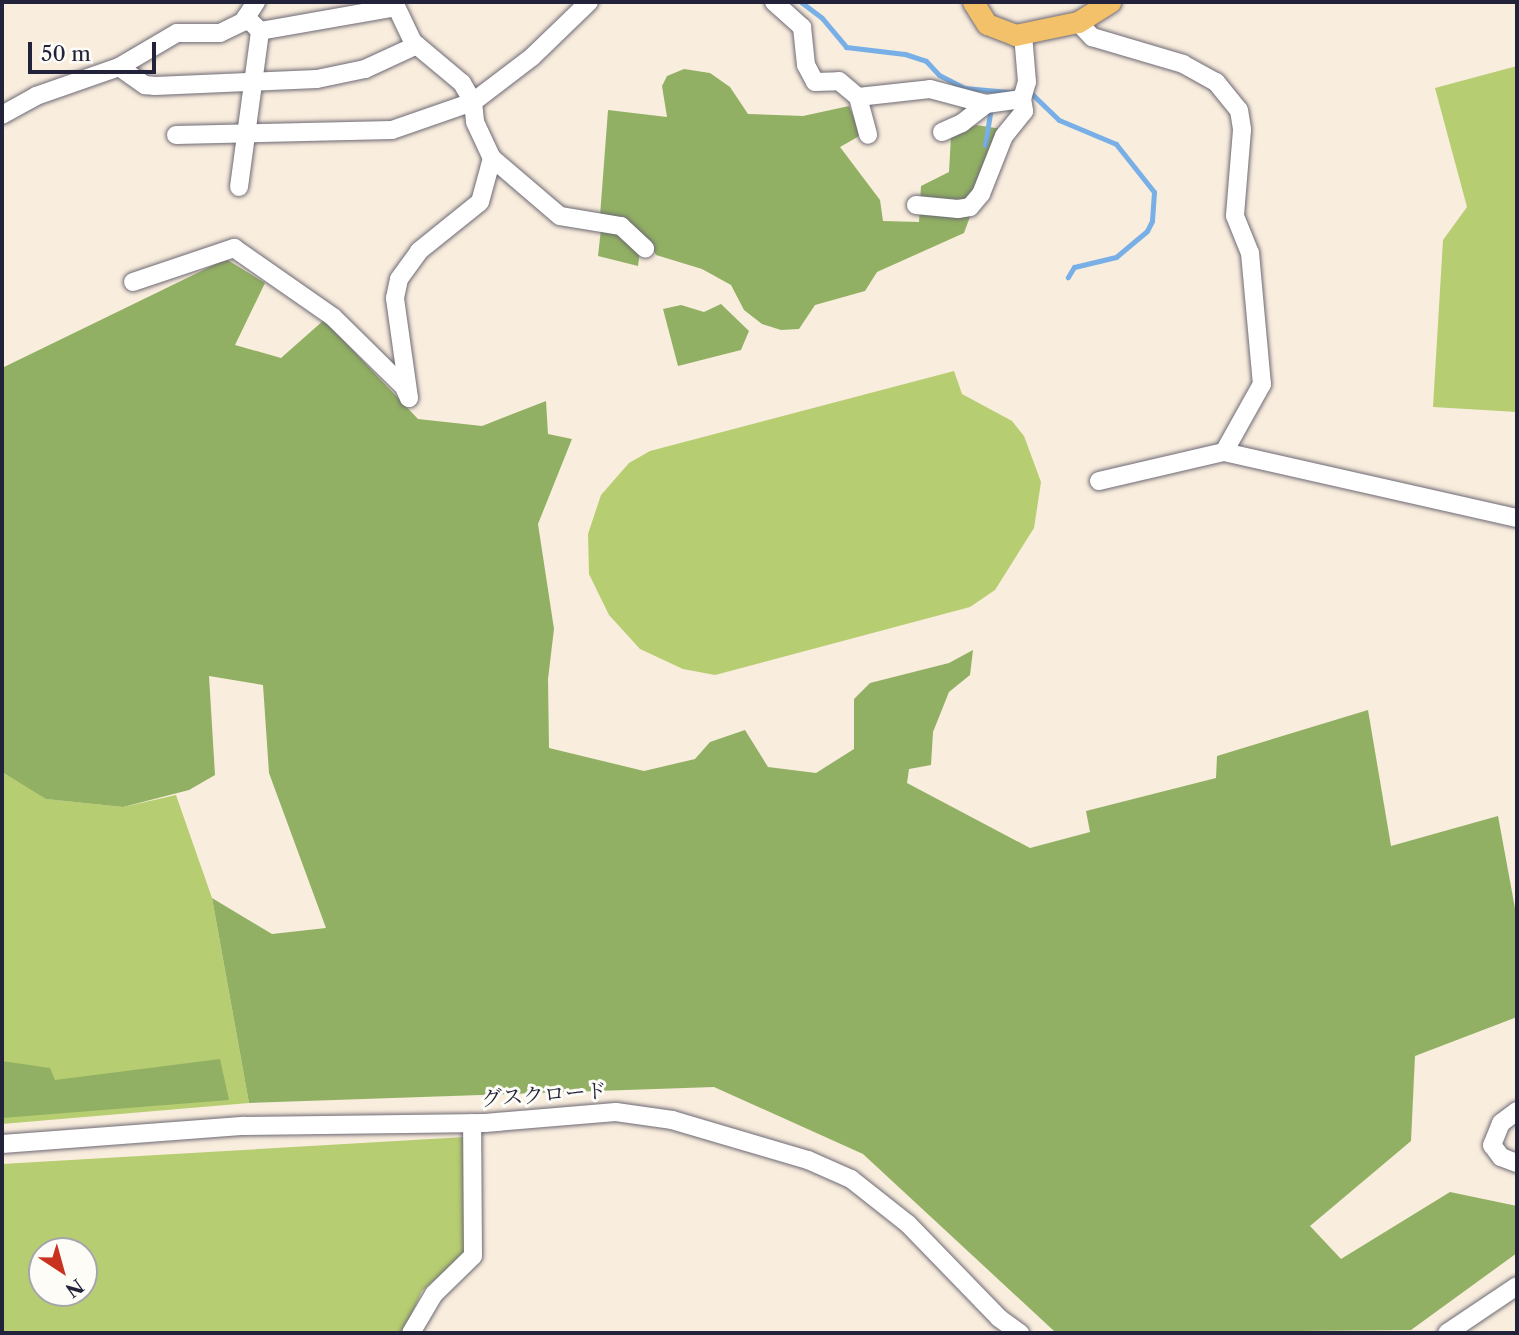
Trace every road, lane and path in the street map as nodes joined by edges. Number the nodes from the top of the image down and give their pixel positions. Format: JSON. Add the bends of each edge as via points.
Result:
{"nodes":[{"id":1,"x":589,"y":2,"type":"edge"},
{"id":2,"x":774,"y":2,"type":"edge"},
{"id":3,"x":973,"y":2,"type":"edge"},
{"id":4,"x":1110,"y":2,"type":"edge"},
{"id":5,"x":395,"y":4,"type":"edge"},
{"id":6,"x":251,"y":9,"type":"edge"},
{"id":7,"x":1078,"y":22,"type":"junction"},
{"id":8,"x":260,"y":31,"type":"junction"},
{"id":9,"x":1023,"y":34,"type":"junction"},
{"id":10,"x":417,"y":45,"type":"junction"},
{"id":11,"x":119,"y":67,"type":"junction"},
{"id":12,"x":254,"y":83,"type":"junction"},
{"id":13,"x":1024,"y":93,"type":"junction"},
{"id":14,"x":858,"y":97,"type":"junction"},
{"id":15,"x":473,"y":102,"type":"junction"},
{"id":16,"x":986,"y":104,"type":"junction"},
{"id":17,"x":2,"y":115,"type":"edge"},
{"id":18,"x":942,"y":132,"type":"dead end"},
{"id":19,"x":249,"y":133,"type":"junction"},
{"id":20,"x":176,"y":135,"type":"dead end"},
{"id":21,"x":868,"y":135,"type":"dead end"},
{"id":22,"x":492,"y":158,"type":"junction"},
{"id":23,"x":239,"y":187,"type":"dead end"},
{"id":24,"x":916,"y":205,"type":"dead end"},
{"id":25,"x":645,"y":248,"type":"dead end"},
{"id":26,"x":133,"y":282,"type":"dead end"},
{"id":27,"x":1224,"y":452,"type":"junction"},
{"id":28,"x":1099,"y":481,"type":"dead end"},
{"id":29,"x":1517,"y":519,"type":"edge"},
{"id":30,"x":1517,"y":1111,"type":"edge"},
{"id":31,"x":472,"y":1123,"type":"junction"},
{"id":32,"x":2,"y":1144,"type":"edge"},
{"id":33,"x":1517,"y":1163,"type":"edge"},
{"id":34,"x":1517,"y":1286,"type":"edge"},
{"id":35,"x":411,"y":1333,"type":"edge"},
{"id":36,"x":1020,"y":1333,"type":"edge"},
{"id":37,"x":1447,"y":1333,"type":"edge"}],
"edges":[{"from":1,"to":15,"type":"street","via":[[532,57]]},
{"from":2,"to":14,"type":"street","via":[[802,27],[809,77],[816,82],[839,81]]},
{"from":3,"to":9,"type":"main road","via":[[987,24],[999,32]]},
{"from":4,"to":7,"type":"main road"},
{"from":5,"to":8,"type":"street"},
{"from":5,"to":10,"type":"street"},
{"from":6,"to":8,"type":"street"},
{"from":6,"to":11,"type":"street","via":[[220,33],[177,33]]},
{"from":7,"to":9,"type":"main road"},
{"from":7,"to":27,"type":"street","via":[[1092,37],[1184,64],[1232,96],[1239,110],[1242,130],[1235,216],[1250,253],[1262,384]]},
{"from":8,"to":12,"type":"street"},
{"from":9,"to":13,"type":"street"},
{"from":10,"to":12,"type":"street","via":[[365,69],[317,79]]},
{"from":10,"to":15,"type":"street","via":[[462,83]]},
{"from":11,"to":12,"type":"street","via":[[145,85]]},
{"from":11,"to":17,"type":"street","via":[[36,96]]},
{"from":12,"to":19,"type":"street"},
{"from":13,"to":16,"type":"street"},
{"from":13,"to":24,"type":"street","via":[[1024,111],[1004,136],[981,194],[970,207]]},
{"from":14,"to":16,"type":"street","via":[[930,89]]},
{"from":14,"to":21,"type":"street"},
{"from":15,"to":19,"type":"street","via":[[392,130]]},
{"from":15,"to":22,"type":"street","via":[[475,122]]},
{"from":16,"to":18,"type":"street"},
{"from":19,"to":20,"type":"street"},
{"from":19,"to":23,"type":"street"},
{"from":22,"to":25,"type":"street","via":[[560,216],[621,226]]},
{"from":22,"to":26,"type":"street","via":[[484,196],[419,251],[399,279],[395,298],[409,398],[404,387],[333,317],[234,248]]},
{"from":27,"to":28,"type":"street"},
{"from":27,"to":29,"type":"street"},
{"from":30,"to":33,"type":"street","via":[[1501,1123],[1492,1145],[1501,1157]]},
{"from":31,"to":32,"type":"street","name":"グスクロード","via":[[244,1126]]},
{"from":31,"to":35,"type":"street","via":[[473,1256],[435,1294]]},
{"from":31,"to":36,"type":"street","name":"グスクロード","via":[[616,1112],[645,1115],[808,1160],[851,1179],[883,1203]]},
{"from":34,"to":37,"type":"street"}]}
